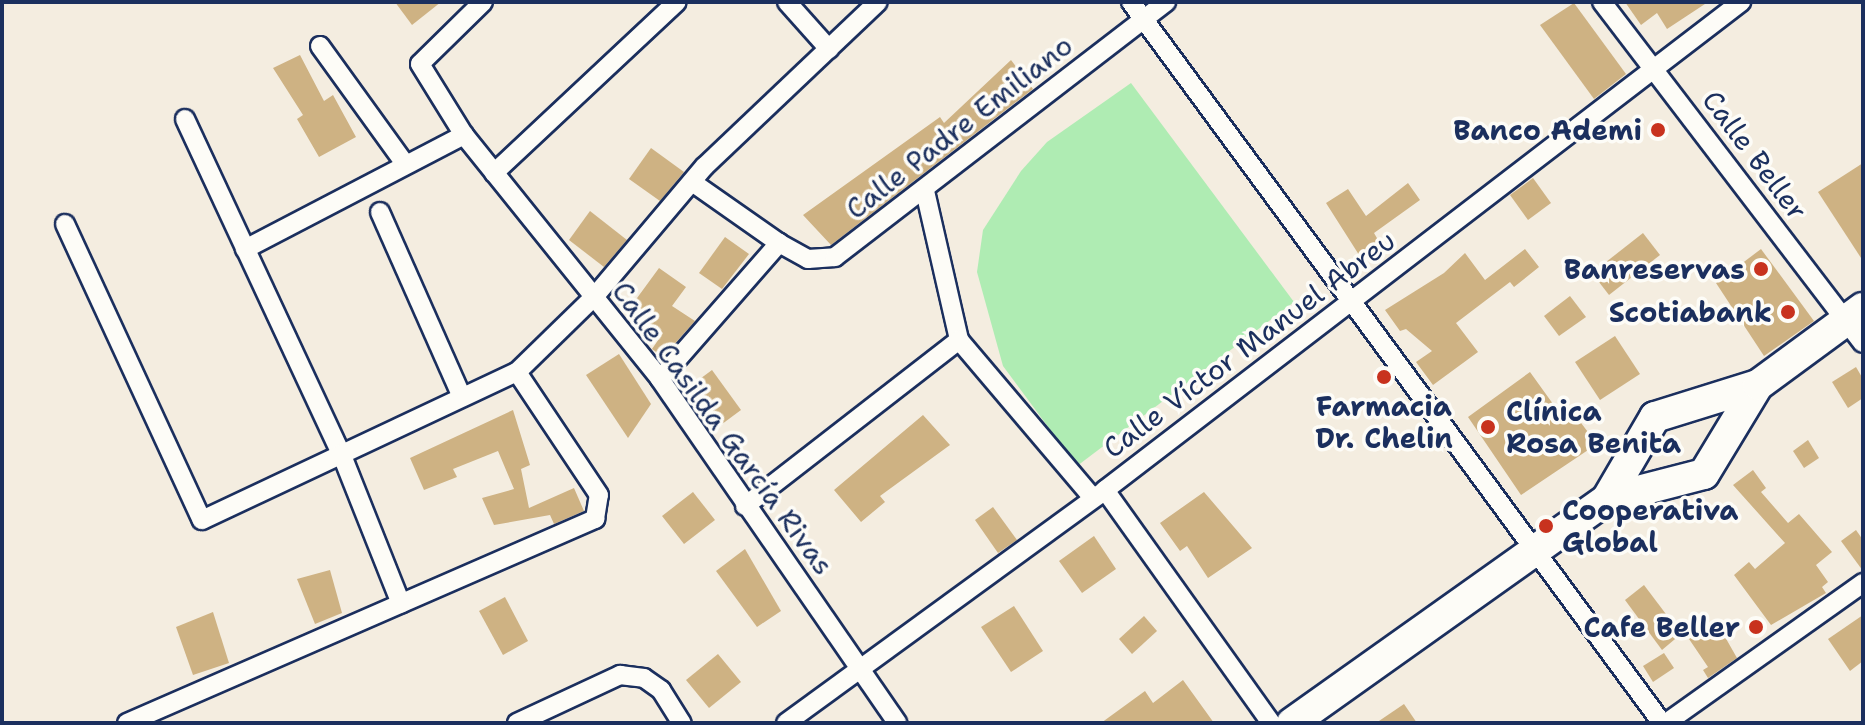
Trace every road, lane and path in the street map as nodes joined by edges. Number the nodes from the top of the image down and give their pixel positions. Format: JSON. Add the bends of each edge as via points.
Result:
{"nodes":[{"id":1,"x":483,"y":2,"type":"edge"},
{"id":2,"x":677,"y":2,"type":"edge"},
{"id":3,"x":787,"y":2,"type":"edge"},
{"id":4,"x":878,"y":2,"type":"edge"},
{"id":5,"x":1131,"y":2,"type":"edge"},
{"id":6,"x":1166,"y":2,"type":"edge"},
{"id":7,"x":1602,"y":2,"type":"edge"},
{"id":8,"x":1741,"y":2,"type":"edge"},
{"id":9,"x":1144,"y":19,"type":"junction"},
{"id":10,"x":320,"y":46,"type":"dead end"},
{"id":11,"x":829,"y":49,"type":"junction"},
{"id":12,"x":1653,"y":67,"type":"junction"},
{"id":13,"x":185,"y":119,"type":"dead end"},
{"id":14,"x":464,"y":135,"type":"junction"},
{"id":15,"x":405,"y":164,"type":"junction"},
{"id":16,"x":494,"y":173,"type":"junction"},
{"id":17,"x":692,"y":182,"type":"junction"},
{"id":18,"x":925,"y":191,"type":"junction"},
{"id":19,"x":380,"y":212,"type":"dead end"},
{"id":20,"x":65,"y":224,"type":"dead end"},
{"id":21,"x":779,"y":243,"type":"junction"},
{"id":22,"x":245,"y":249,"type":"junction"},
{"id":23,"x":595,"y":296,"type":"junction"},
{"id":24,"x":1349,"y":304,"type":"junction"},
{"id":25,"x":1857,"y":324,"type":"edge"},
{"id":26,"x":959,"y":340,"type":"junction"},
{"id":27,"x":517,"y":372,"type":"junction"},
{"id":28,"x":660,"y":379,"type":"junction"},
{"id":29,"x":1758,"y":385,"type":"junction"},
{"id":30,"x":461,"y":395,"type":"junction"},
{"id":31,"x":341,"y":453,"type":"junction"},
{"id":32,"x":1098,"y":494,"type":"junction"},
{"id":33,"x":1607,"y":499,"type":"junction"},
{"id":34,"x":745,"y":506,"type":"junction"},
{"id":35,"x":1538,"y":552,"type":"junction"},
{"id":36,"x":1863,"y":583,"type":"edge"},
{"id":37,"x":401,"y":604,"type":"junction"},
{"id":38,"x":860,"y":668,"type":"junction"},
{"id":39,"x":542,"y":718,"type":"edge"},
{"id":40,"x":127,"y":723,"type":"edge"},
{"id":41,"x":517,"y":723,"type":"edge"},
{"id":42,"x":682,"y":723,"type":"edge"},
{"id":43,"x":786,"y":723,"type":"edge"},
{"id":44,"x":897,"y":723,"type":"edge"},
{"id":45,"x":1271,"y":723,"type":"edge"},
{"id":46,"x":1292,"y":723,"type":"edge"},
{"id":47,"x":1664,"y":723,"type":"edge"}],
"edges":[{"from":1,"to":14,"type":"street","name":"Calle Casilda García Rivas","via":[[420,64]]},
{"from":2,"to":16,"type":"street"},
{"from":3,"to":11,"type":"street"},
{"from":4,"to":11,"type":"street"},
{"from":5,"to":9,"type":"street"},
{"from":6,"to":9,"type":"street","name":"Calle Padre Emiliano"},
{"from":7,"to":12,"type":"street","name":"Calle Beller"},
{"from":8,"to":12,"type":"street","name":"Calle Víctor Manuel Abreu"},
{"from":9,"to":18,"type":"street","name":"Calle Padre Emiliano"},
{"from":9,"to":24,"type":"street"},
{"from":10,"to":15,"type":"street"},
{"from":11,"to":17,"type":"street"},
{"from":12,"to":24,"type":"street","name":"Calle Víctor Manuel Abreu"},
{"from":12,"to":25,"type":"street","name":"Calle Beller"},
{"from":13,"to":22,"type":"street"},
{"from":14,"to":15,"type":"street"},
{"from":14,"to":16,"type":"street","name":"Calle Casilda García Rivas"},
{"from":15,"to":22,"type":"street"},
{"from":16,"to":23,"type":"street","name":"Calle Casilda García Rivas"},
{"from":17,"to":21,"type":"street"},
{"from":17,"to":23,"type":"street"},
{"from":18,"to":21,"type":"street","name":"Calle Padre Emiliano","via":[[835,257],[820,260]]},
{"from":18,"to":26,"type":"street"},
{"from":19,"to":30,"type":"street"},
{"from":20,"to":31,"type":"street","via":[[202,520]]},
{"from":21,"to":28,"type":"street"},
{"from":22,"to":31,"type":"street"},
{"from":23,"to":27,"type":"street"},
{"from":23,"to":28,"type":"street","name":"Calle Casilda García Rivas"},
{"from":24,"to":32,"type":"street","name":"Calle Víctor Manuel Abreu"},
{"from":24,"to":35,"type":"street"},
{"from":25,"to":29,"type":"main road"},
{"from":26,"to":32,"type":"street"},
{"from":26,"to":34,"type":"street"},
{"from":27,"to":30,"type":"street"},
{"from":27,"to":37,"type":"street","via":[[599,495],[600,511],[588,525]]},
{"from":28,"to":34,"type":"street","name":"Calle Casilda García Rivas"},
{"from":29,"to":33,"type":"main road","via":[[1655,417]]},
{"from":29,"to":33,"type":"main road","via":[[1704,474]]},
{"from":30,"to":31,"type":"street"},
{"from":31,"to":37,"type":"street"},
{"from":32,"to":38,"type":"street","name":"Calle Víctor Manuel Abreu"},
{"from":32,"to":45,"type":"street"},
{"from":33,"to":35,"type":"main road"},
{"from":34,"to":38,"type":"street","name":"Calle Casilda García Rivas"},
{"from":35,"to":46,"type":"main road"},
{"from":35,"to":47,"type":"street"},
{"from":36,"to":47,"type":"street"},
{"from":37,"to":40,"type":"street"},
{"from":38,"to":43,"type":"street","name":"Calle Víctor Manuel Abreu"},
{"from":38,"to":44,"type":"street","name":"Calle Casilda García Rivas"},
{"from":39,"to":41,"type":"street"},
{"from":39,"to":42,"type":"street","via":[[620,675],[644,678],[661,690]]}]}
